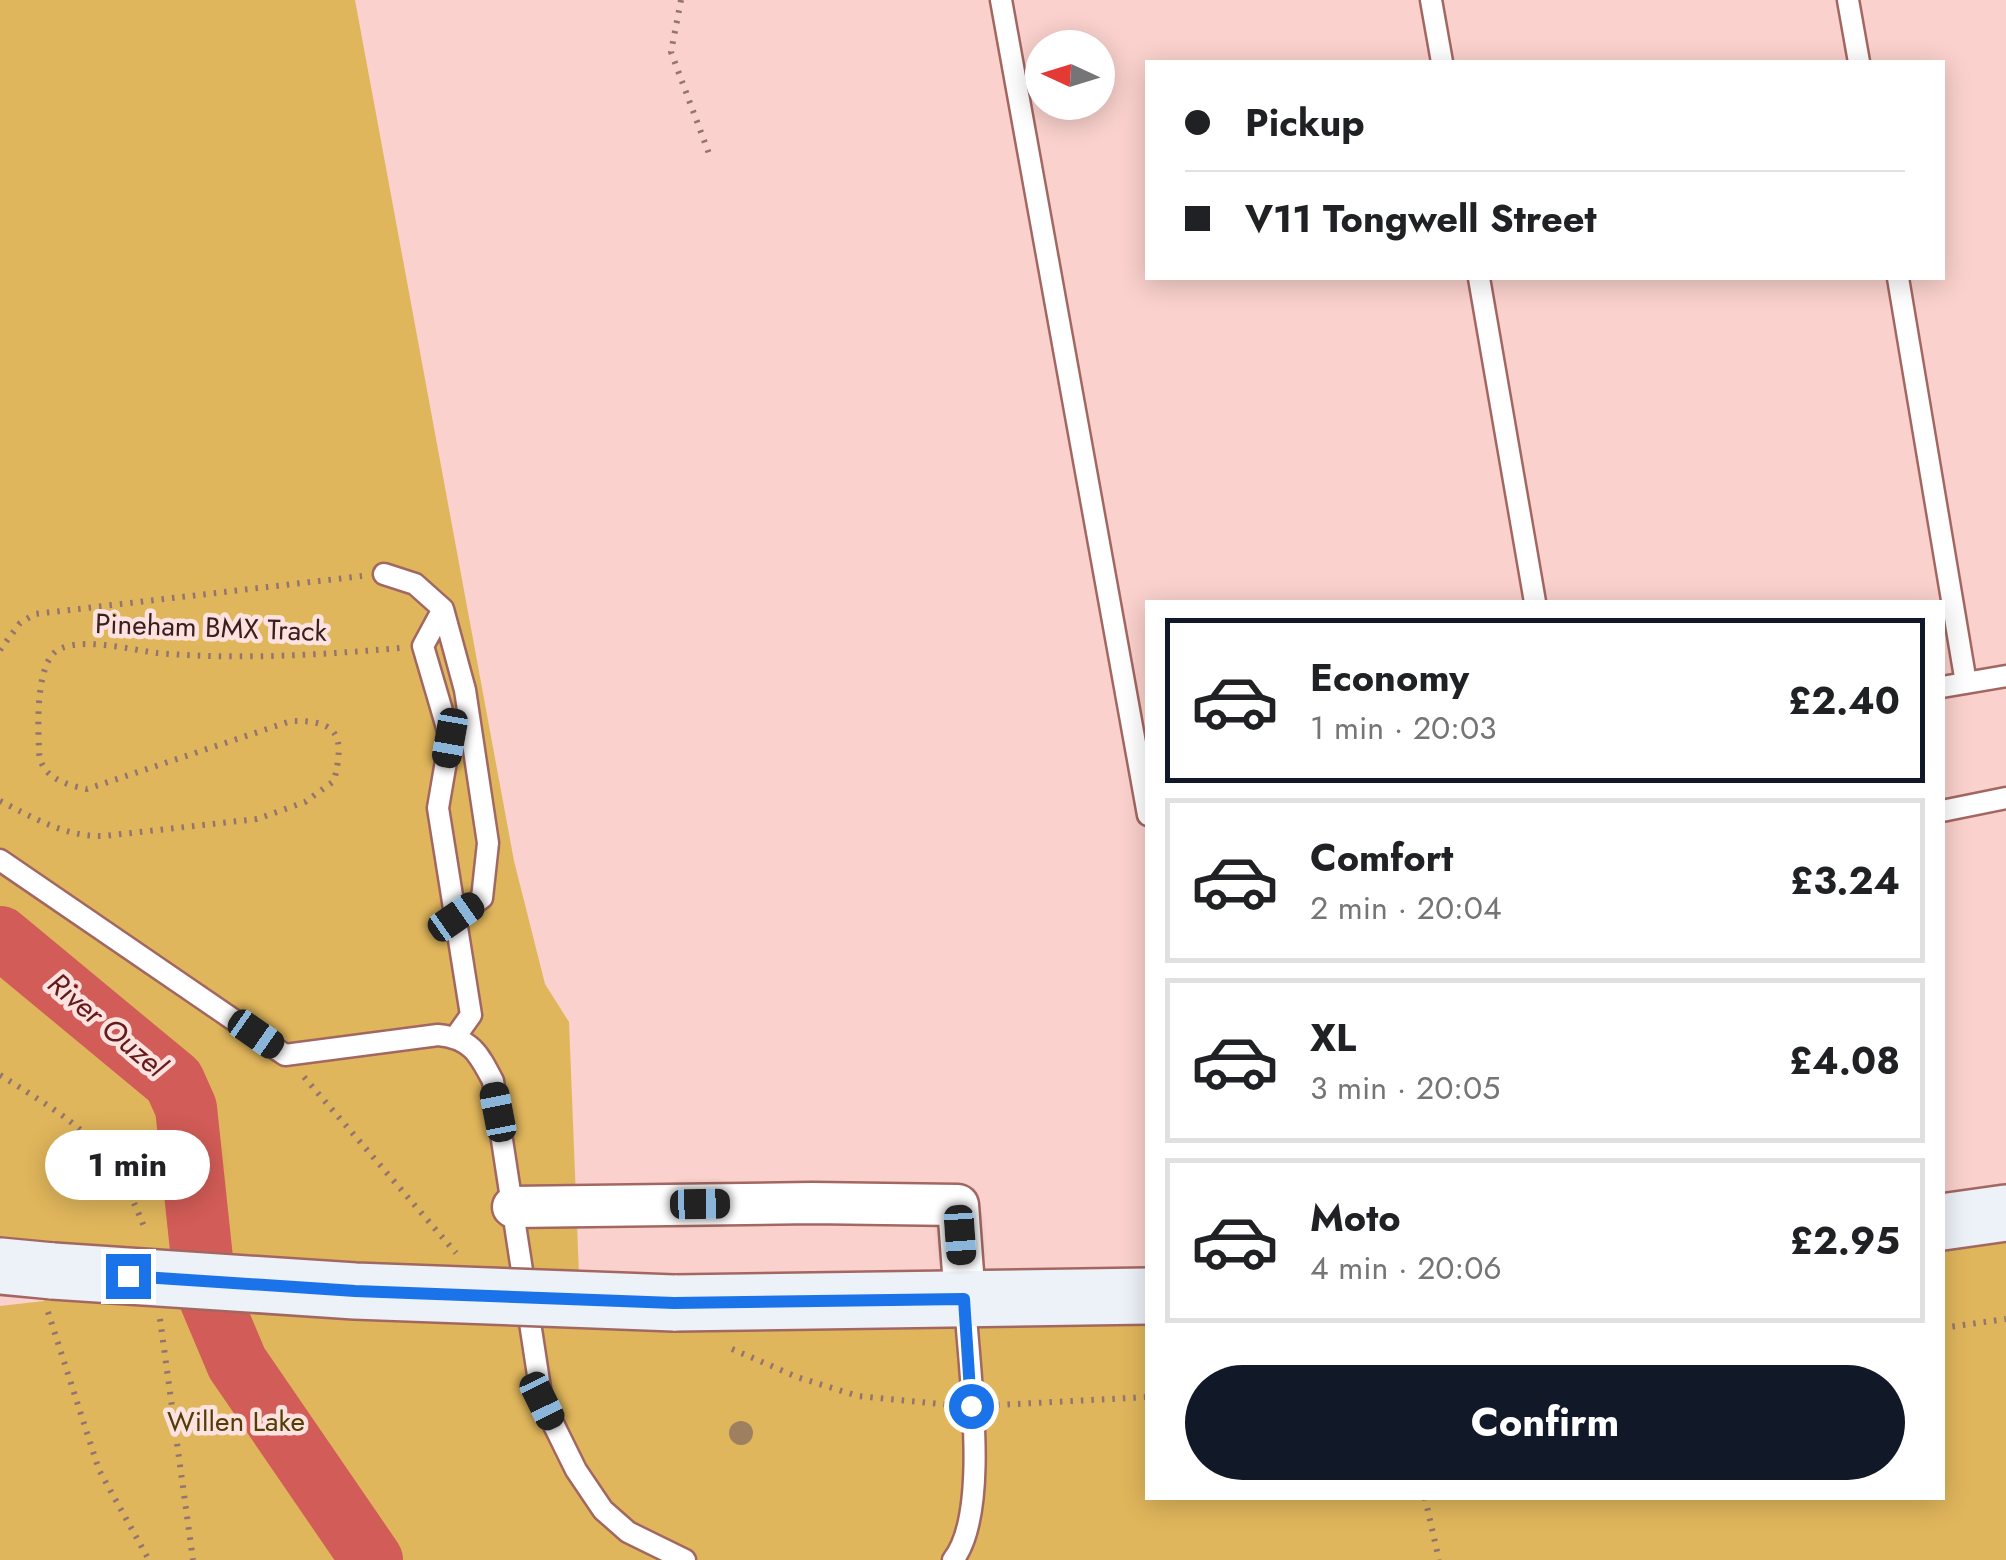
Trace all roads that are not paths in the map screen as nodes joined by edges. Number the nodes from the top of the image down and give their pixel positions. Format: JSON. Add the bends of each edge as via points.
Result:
{"nodes":[{"id":1,"x":1001,"y":0,"type":"edge"},
{"id":2,"x":1431,"y":0,"type":"edge"},
{"id":3,"x":1848,"y":0,"type":"edge"},
{"id":4,"x":1442,"y":60,"type":"edge"},
{"id":5,"x":1860,"y":60,"type":"edge"},
{"id":6,"x":1479,"y":280,"type":"edge"},
{"id":7,"x":1898,"y":280,"type":"edge"},
{"id":8,"x":384,"y":574,"type":"road end"},
{"id":9,"x":1536,"y":600,"type":"edge"},
{"id":10,"x":443,"y":609,"type":"junction"},
{"id":11,"x":2006,"y":676,"type":"edge"},
{"id":12,"x":1966,"y":683,"type":"junction"},
{"id":13,"x":1945,"y":686,"type":"edge"},
{"id":14,"x":1145,"y":798,"type":"edge"},
{"id":15,"x":2006,"y":798,"type":"edge"},
{"id":16,"x":1945,"y":810,"type":"edge"},
{"id":17,"x":0,"y":860,"type":"edge"},
{"id":18,"x":456,"y":917,"type":"junction"},
{"id":19,"x":456,"y":1036,"type":"junction"},
{"id":20,"x":513,"y":1207,"type":"junction"},
{"id":21,"x":2006,"y":1213,"type":"edge"},
{"id":22,"x":1945,"y":1222,"type":"edge"},
{"id":23,"x":32,"y":1279,"type":"edge"},
{"id":24,"x":1145,"y":1296,"type":"edge"},
{"id":25,"x":964,"y":1299,"type":"junction"},
{"id":26,"x":685,"y":1560,"type":"edge"},
{"id":27,"x":953,"y":1560,"type":"edge"}],
"edges":[{"from":1,"to":14,"type":"lane"},
{"from":2,"to":4,"type":"lane"},
{"from":3,"to":5,"type":"lane"},
{"from":6,"to":9,"type":"lane"},
{"from":7,"to":12,"type":"lane"},
{"from":8,"to":10,"type":"lane","via":[[415,584]]},
{"from":10,"to":18,"type":"lane","via":[[423,646],[450,738],[438,808]]},
{"from":10,"to":18,"type":"lane","via":[[464,690],[488,843],[482,898]]},
{"from":11,"to":12,"type":"lane"},
{"from":12,"to":13,"type":"lane"},
{"from":15,"to":16,"type":"lane"},
{"from":17,"to":19,"type":"lane","via":[[285,1055]]},
{"from":18,"to":19,"type":"lane","via":[[471,1016]]},
{"from":19,"to":20,"type":"lane","via":[[482,1058],[493,1082]]},
{"from":20,"to":25,"type":"street","via":[[958,1205]]},
{"from":20,"to":26,"type":"lane","via":[[542,1401],[603,1510],[628,1532]]},
{"from":21,"to":22,"type":"street"},
{"from":23,"to":25,"type":"street","bridge":true,"via":[[674,1303]]},
{"from":24,"to":25,"type":"street"},
{"from":25,"to":27,"type":"lane","via":[[974,1501]]}]}
